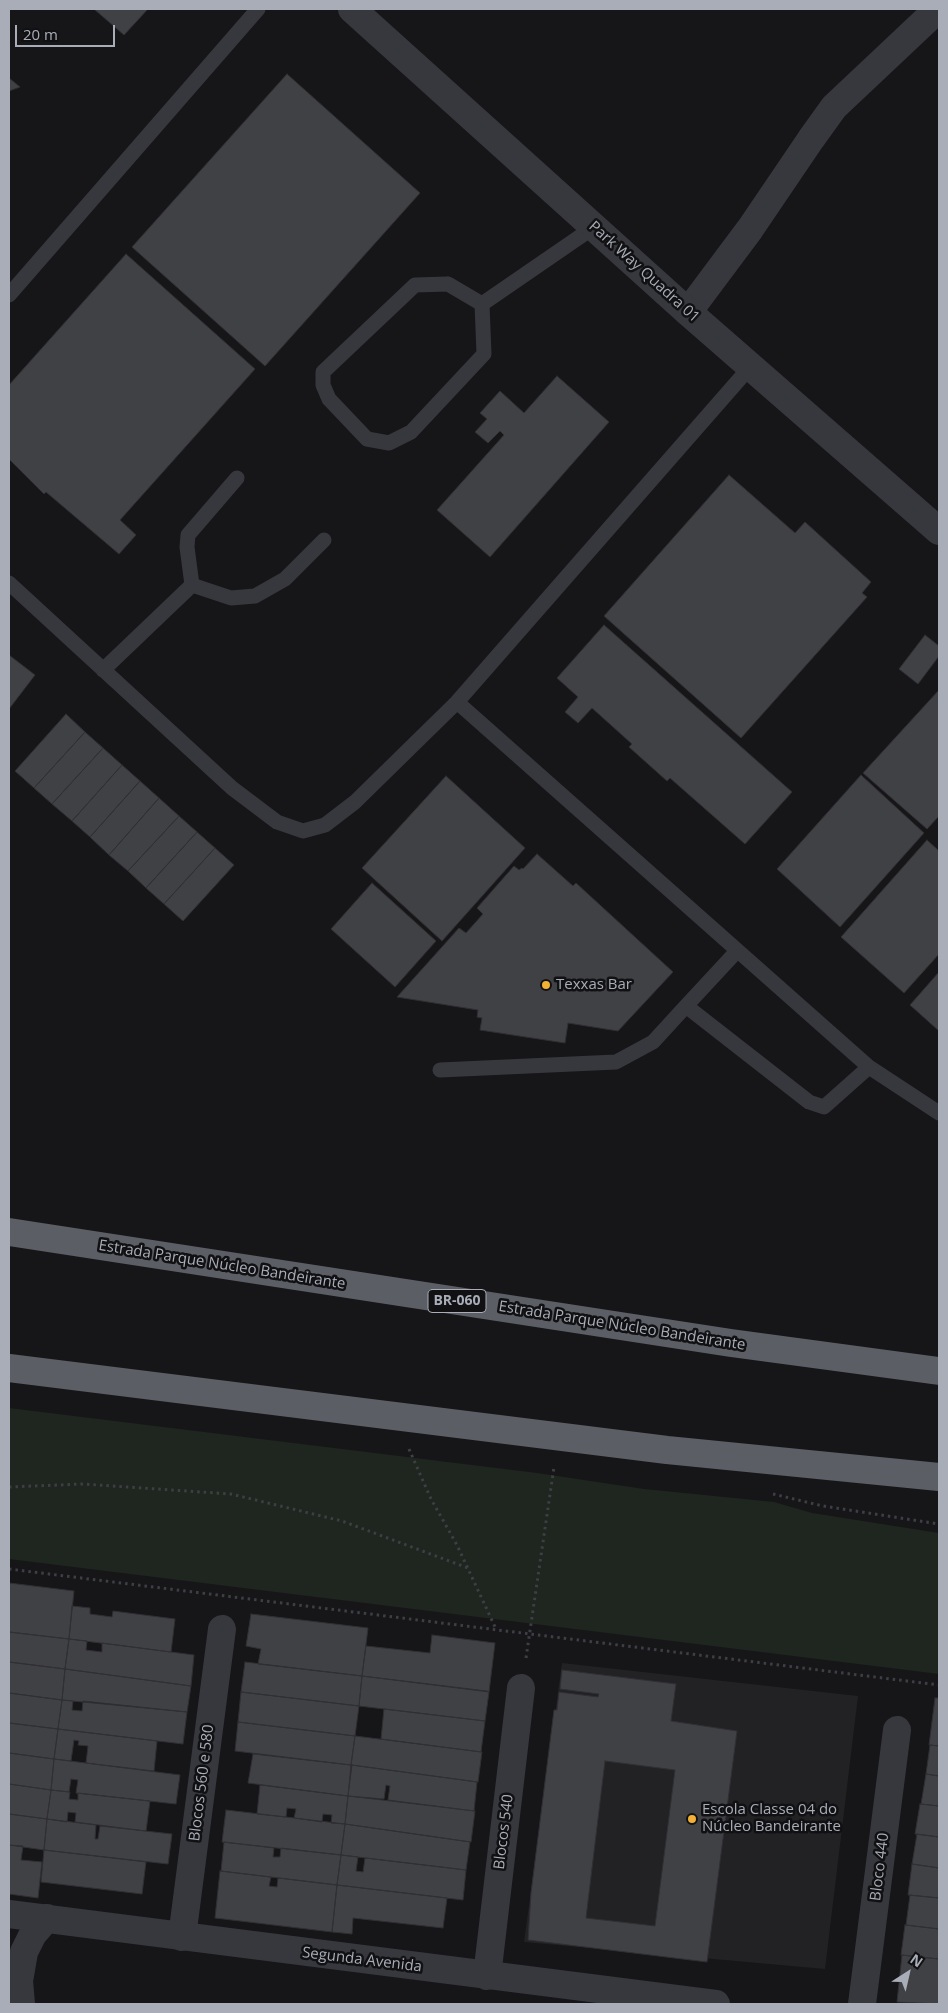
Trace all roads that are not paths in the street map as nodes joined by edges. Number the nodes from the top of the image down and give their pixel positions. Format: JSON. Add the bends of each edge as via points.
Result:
{"nodes":[{"id":1,"x":258,"y":9,"type":"edge"},
{"id":2,"x":352,"y":9,"type":"edge"},
{"id":3,"x":938,"y":9,"type":"edge"},
{"id":4,"x":594,"y":227,"type":"junction"},
{"id":5,"x":9,"y":295,"type":"edge"},
{"id":6,"x":482,"y":304,"type":"junction"},
{"id":7,"x":688,"y":312,"type":"junction"},
{"id":8,"x":751,"y":366,"type":"junction"},
{"id":9,"x":237,"y":478,"type":"dead end"},
{"id":10,"x":939,"y":532,"type":"edge"},
{"id":11,"x":324,"y":540,"type":"dead end"},
{"id":12,"x":9,"y":583,"type":"edge"},
{"id":13,"x":192,"y":585,"type":"junction"},
{"id":14,"x":102,"y":670,"type":"junction"},
{"id":15,"x":457,"y":702,"type":"junction"},
{"id":16,"x":737,"y":951,"type":"junction"},
{"id":17,"x":686,"y":1006,"type":"junction"},
{"id":18,"x":869,"y":1067,"type":"junction"},
{"id":19,"x":440,"y":1070,"type":"dead end"},
{"id":20,"x":939,"y":1113,"type":"edge"},
{"id":21,"x":9,"y":1232,"type":"edge"},
{"id":22,"x":939,"y":1363,"type":"edge"},
{"id":23,"x":905,"y":1366,"type":"junction"},
{"id":24,"x":9,"y":1368,"type":"edge"},
{"id":25,"x":939,"y":1371,"type":"edge"},
{"id":26,"x":773,"y":1460,"type":"junction"},
{"id":27,"x":939,"y":1477,"type":"edge"},
{"id":28,"x":939,"y":1491,"type":"edge"},
{"id":29,"x":222,"y":1629,"type":"dead end"},
{"id":30,"x":521,"y":1688,"type":"road end"},
{"id":31,"x":897,"y":1730,"type":"dead end"},
{"id":32,"x":9,"y":1914,"type":"edge"},
{"id":33,"x":48,"y":1918,"type":"junction"},
{"id":34,"x":182,"y":1937,"type":"junction"},
{"id":35,"x":487,"y":1976,"type":"junction"},
{"id":36,"x":9,"y":2004,"type":"edge"},
{"id":37,"x":13,"y":2004,"type":"edge"},
{"id":38,"x":21,"y":2004,"type":"edge"},
{"id":39,"x":716,"y":2004,"type":"edge"},
{"id":40,"x":862,"y":2004,"type":"edge"}],
"edges":[{"from":1,"to":5,"type":"lane"},
{"from":2,"to":4,"type":"street","name":"Park Way Quadra 01"},
{"from":3,"to":7,"type":"street","via":[[834,107]]},
{"from":4,"to":6,"type":"lane"},
{"from":4,"to":7,"type":"street","name":"Park Way Quadra 01"},
{"from":6,"to":6,"type":"lane","via":[[448,284],[415,285],[323,372],[322,385],[329,399],[367,439],[389,443],[411,432],[484,354]]},
{"from":7,"to":8,"type":"street","name":"Park Way Quadra 01"},
{"from":8,"to":10,"type":"street","name":"Park Way Quadra 01"},
{"from":8,"to":15,"type":"lane"},
{"from":9,"to":13,"type":"lane","via":[[188,535],[186,547]]},
{"from":11,"to":13,"type":"lane","via":[[285,579],[255,596],[231,598]]},
{"from":12,"to":14,"type":"lane"},
{"from":13,"to":14,"type":"lane"},
{"from":14,"to":15,"type":"lane","via":[[232,788],[277,822],[303,831],[325,825],[355,802]]},
{"from":15,"to":16,"type":"lane"},
{"from":16,"to":17,"type":"lane"},
{"from":16,"to":18,"type":"lane"},
{"from":17,"to":18,"type":"lane","via":[[810,1102],[824,1107]]},
{"from":17,"to":19,"type":"lane","via":[[653,1042],[616,1062]]},
{"from":18,"to":20,"type":"lane"},
{"from":21,"to":23,"type":"highway","name":"Estrada Parque Núcleo Bandeirante","number":"BR-060"},
{"from":22,"to":23,"type":"highway"},
{"from":23,"to":25,"type":"highway","name":"Estrada Parque Núcleo Bandeirante","number":"BR-060"},
{"from":24,"to":26,"type":"highway","via":[[667,1450]]},
{"from":26,"to":27,"type":"highway"},
{"from":26,"to":28,"type":"highway"},
{"from":29,"to":34,"type":"street","name":"Blocos 560 e 580"},
{"from":30,"to":35,"type":"street","name":"Blocos 540"},
{"from":31,"to":40,"type":"street","name":"Bloco 440"},
{"from":32,"to":33,"type":"street","name":"Segunda Avenida"},
{"from":33,"to":34,"type":"street","name":"Segunda Avenida"},
{"from":33,"to":38,"type":"street","via":[[33,1934],[24,1952],[19,1981]]},
{"from":34,"to":35,"type":"street","name":"Segunda Avenida"},
{"from":35,"to":39,"type":"street","name":"Segunda Avenida"},
{"from":36,"to":37,"type":"street"}]}
